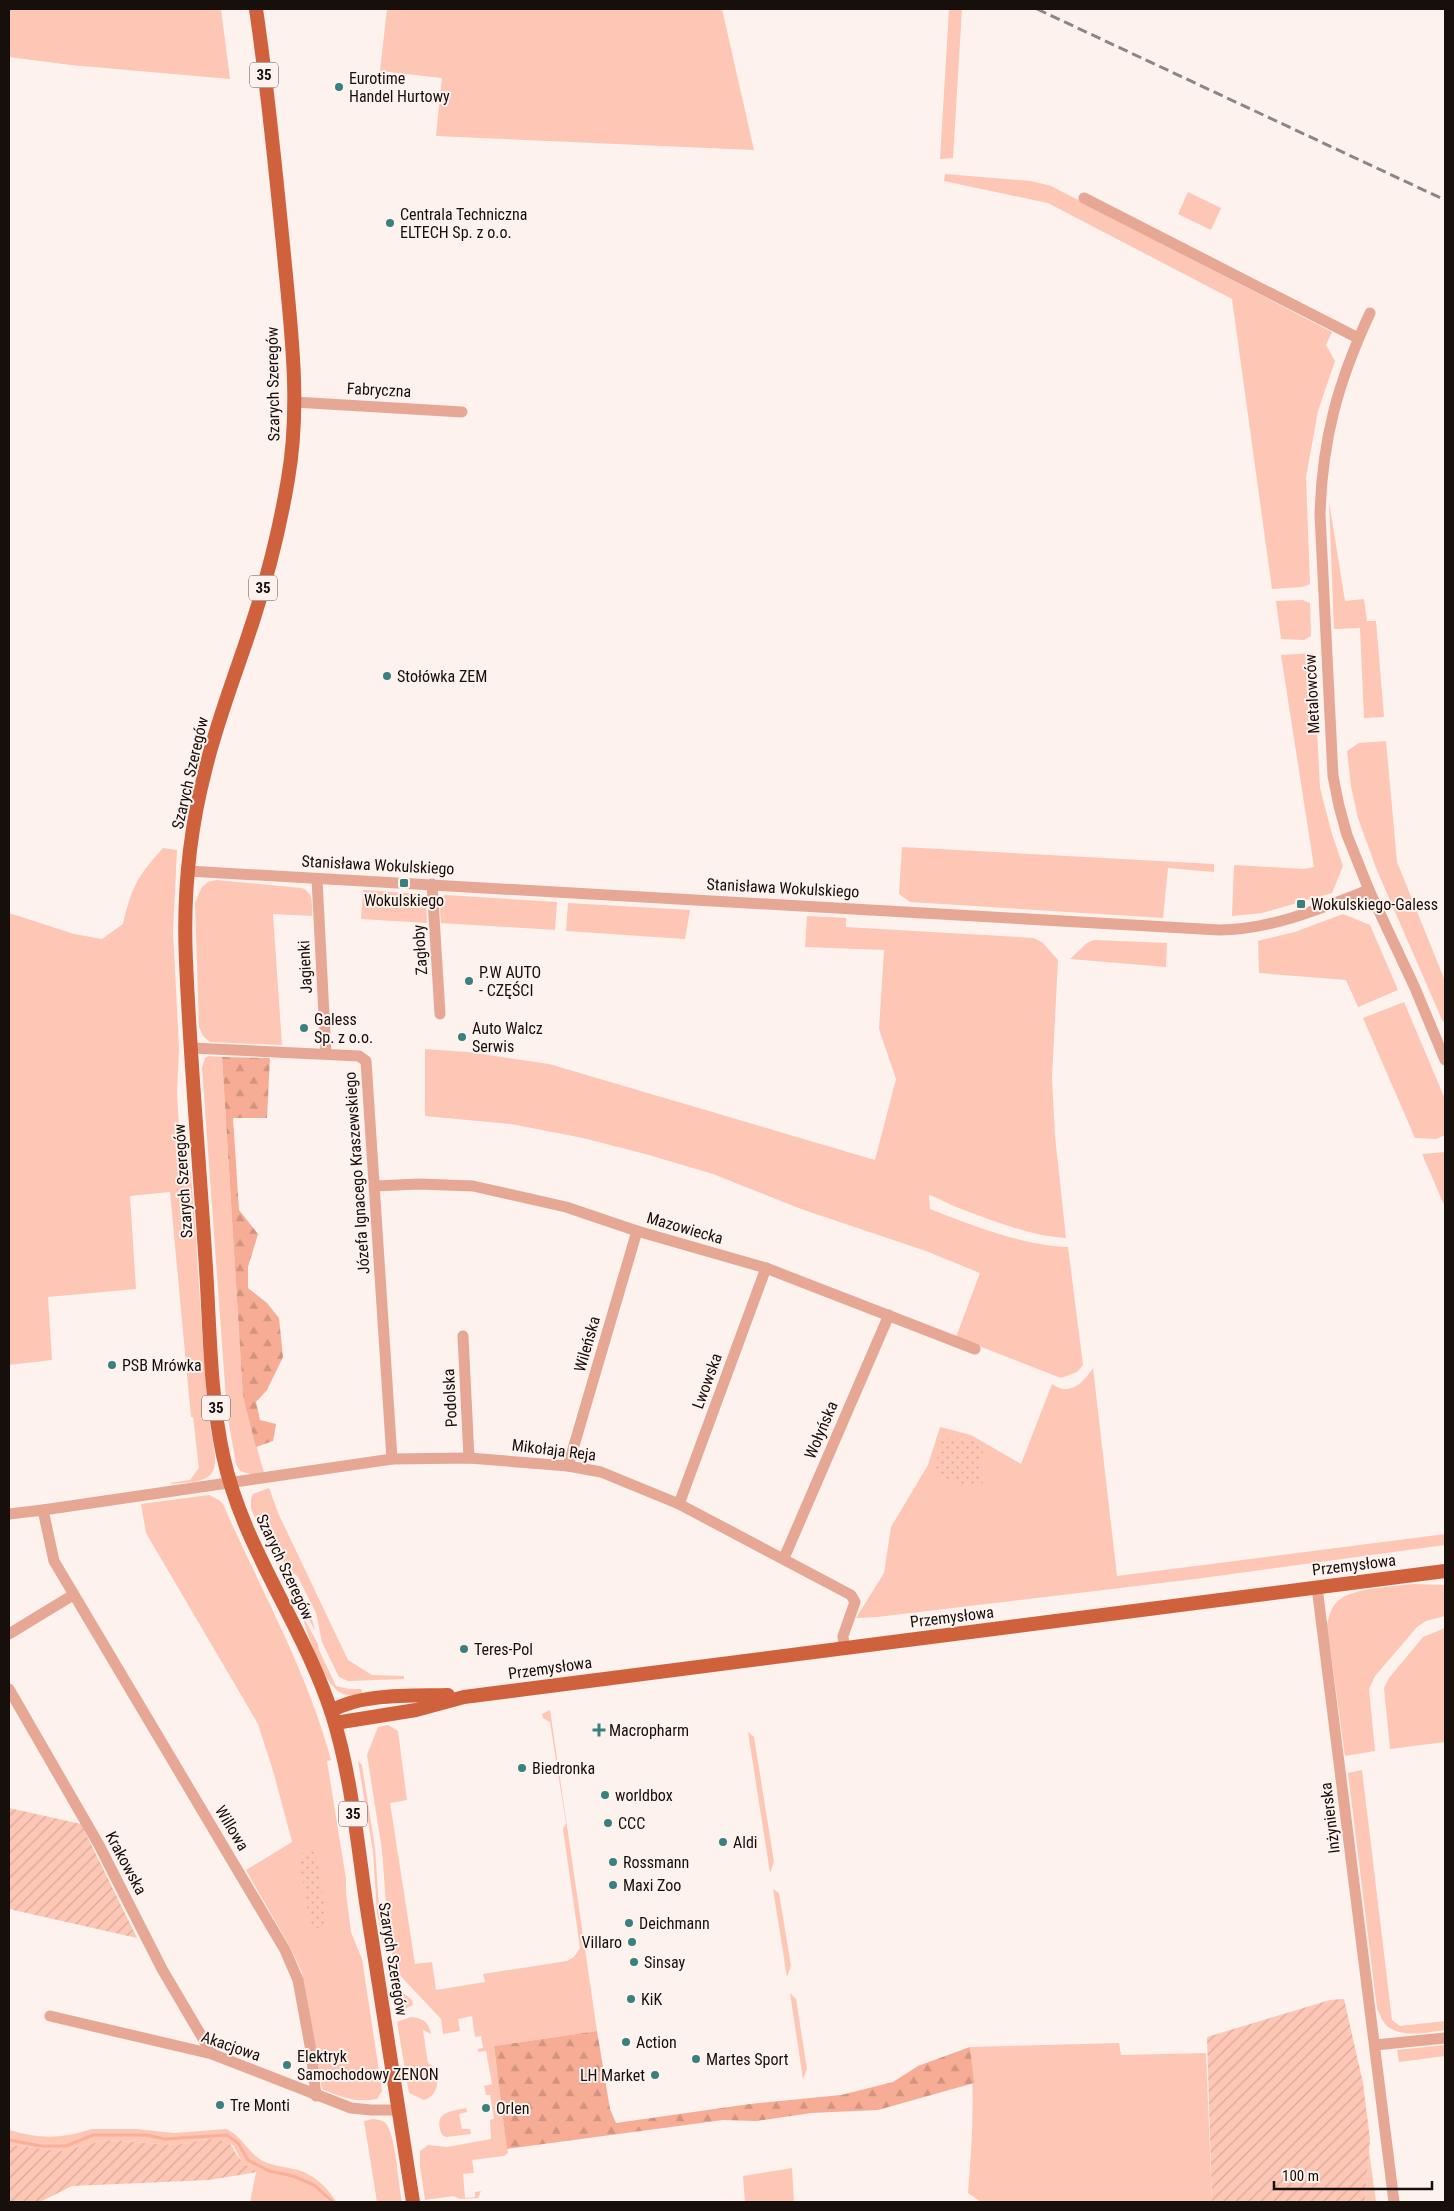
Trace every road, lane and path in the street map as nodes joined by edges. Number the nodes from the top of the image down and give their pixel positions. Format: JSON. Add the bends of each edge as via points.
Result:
{"nodes":[{"id":1,"x":256,"y":9,"type":"edge"},
{"id":2,"x":1084,"y":198,"type":"dead end"},
{"id":3,"x":1370,"y":313,"type":"dead end"},
{"id":4,"x":1358,"y":338,"type":"junction"},
{"id":5,"x":294,"y":402,"type":"junction"},
{"id":6,"x":462,"y":412,"type":"dead end"},
{"id":7,"x":188,"y":871,"type":"junction"},
{"id":8,"x":317,"y":879,"type":"junction"},
{"id":9,"x":432,"y":884,"type":"junction"},
{"id":10,"x":1369,"y":890,"type":"junction"},
{"id":11,"x":440,"y":1014,"type":"dead end"},
{"id":12,"x":192,"y":1048,"type":"junction"},
{"id":13,"x":326,"y":1054,"type":"junction"},
{"id":14,"x":1445,"y":1060,"type":"edge"},
{"id":15,"x":374,"y":1186,"type":"junction"},
{"id":16,"x":637,"y":1231,"type":"junction"},
{"id":17,"x":766,"y":1268,"type":"junction"},
{"id":18,"x":889,"y":1315,"type":"junction"},
{"id":19,"x":463,"y":1336,"type":"dead end"},
{"id":20,"x":975,"y":1349,"type":"dead end"},
{"id":21,"x":469,"y":1458,"type":"junction"},
{"id":22,"x":392,"y":1459,"type":"junction"},
{"id":23,"x":568,"y":1466,"type":"junction"},
{"id":24,"x":230,"y":1483,"type":"junction"},
{"id":25,"x":679,"y":1504,"type":"junction"},
{"id":26,"x":42,"y":1510,"type":"junction"},
{"id":27,"x":9,"y":1514,"type":"edge"},
{"id":28,"x":784,"y":1558,"type":"junction"},
{"id":29,"x":1445,"y":1572,"type":"edge"},
{"id":30,"x":1317,"y":1587,"type":"junction"},
{"id":31,"x":73,"y":1595,"type":"junction"},
{"id":32,"x":9,"y":1634,"type":"edge"},
{"id":33,"x":844,"y":1648,"type":"junction"},
{"id":34,"x":9,"y":1689,"type":"edge"},
{"id":35,"x":464,"y":1697,"type":"junction"},
{"id":36,"x":333,"y":1717,"type":"junction"},
{"id":37,"x":50,"y":2016,"type":"dead end"},
{"id":38,"x":1445,"y":2038,"type":"edge"},
{"id":39,"x":1375,"y":2045,"type":"junction"},
{"id":40,"x":212,"y":2054,"type":"junction"},
{"id":41,"x":316,"y":2096,"type":"junction"},
{"id":42,"x":398,"y":2110,"type":"junction"},
{"id":43,"x":413,"y":2202,"type":"edge"},
{"id":44,"x":1394,"y":2202,"type":"edge"}],
"edges":[{"from":1,"to":5,"type":"main road","name":"Szarych Szeregów","number":"35","via":[[292,341]]},
{"from":2,"to":4,"type":"street"},
{"from":3,"to":4,"type":"street","name":"Metalowców"},
{"from":4,"to":10,"type":"street","name":"Metalowców","via":[[1334,407],[1325,445],[1320,515],[1333,776],[1347,835]]},
{"from":5,"to":6,"type":"street","name":"Fabryczna"},
{"from":5,"to":7,"type":"main road","name":"Szarych Szeregów","number":"35","via":[[289,474],[274,548],[206,768]]},
{"from":7,"to":8,"type":"street","name":"Stanisława Wokulskiego"},
{"from":7,"to":12,"type":"main road","name":"Szarych Szeregów","number":"35","via":[[186,952]]},
{"from":8,"to":9,"type":"street","name":"Stanisława Wokulskiego"},
{"from":8,"to":13,"type":"street","name":"Jagienki"},
{"from":9,"to":10,"type":"street","name":"Stanisława Wokulskiego","via":[[1226,930],[1264,925],[1300,915]]},
{"from":9,"to":11,"type":"street","name":"Zagłoby"},
{"from":10,"to":14,"type":"street","name":"Metalowców"},
{"from":12,"to":13,"type":"street","name":"Józefa Ignacego Kraszewskiego"},
{"from":12,"to":24,"type":"main road","name":"Szarych Szeregów","number":"35","via":[[213,1382],[218,1428]]},
{"from":13,"to":15,"type":"street","name":"Józefa Ignacego Kraszewskiego","via":[[359,1056],[366,1061]]},
{"from":15,"to":16,"type":"street","name":"Mazowiecka","via":[[472,1186],[566,1207]]},
{"from":15,"to":22,"type":"street","name":"Józefa Ignacego Kraszewskiego"},
{"from":16,"to":17,"type":"street","name":"Mazowiecka"},
{"from":16,"to":23,"type":"street","name":"Wileńska"},
{"from":17,"to":18,"type":"street","name":"Mazowiecka"},
{"from":17,"to":25,"type":"street","name":"Lwowska"},
{"from":18,"to":20,"type":"street","name":"Mazowiecka"},
{"from":18,"to":28,"type":"street","name":"Wołyńska"},
{"from":19,"to":21,"type":"street","name":"Podolska"},
{"from":21,"to":22,"type":"street","name":"Mikołaja Reja"},
{"from":21,"to":23,"type":"street","name":"Mikołaja Reja"},
{"from":22,"to":24,"type":"street","name":"Mikołaja Reja"},
{"from":23,"to":25,"type":"street","name":"Mikołaja Reja","via":[[601,1472]]},
{"from":24,"to":26,"type":"street"},
{"from":24,"to":36,"type":"main road","name":"Szarych Szeregów","number":"35","via":[[268,1578],[300,1639]]},
{"from":25,"to":28,"type":"street","name":"Mikołaja Reja"},
{"from":26,"to":27,"type":"street"},
{"from":26,"to":31,"type":"street","name":"Willowa","via":[[54,1561]]},
{"from":28,"to":33,"type":"street","name":"Mikołaja Reja","via":[[852,1594],[855,1602],[843,1636]]},
{"from":29,"to":30,"type":"main road","name":"Przemysłowa"},
{"from":30,"to":33,"type":"main road","name":"Przemysłowa"},
{"from":30,"to":39,"type":"street","name":"Inżynierska"},
{"from":31,"to":32,"type":"street"},
{"from":31,"to":41,"type":"street","name":"Willowa","via":[[285,1950],[298,1980]]},
{"from":33,"to":35,"type":"main road","name":"Przemysłowa"},
{"from":34,"to":40,"type":"street","name":"Krakowska","via":[[99,1845],[162,1969]]},
{"from":35,"to":36,"type":"main road","name":"Przemysłowa","via":[[416,1710]]},
{"from":35,"to":36,"type":"main road","name":"Przemysłowa","via":[[357,1700]]},
{"from":36,"to":42,"type":"main road","name":"Szarych Szeregów","number":"35","via":[[346,1771]]},
{"from":37,"to":40,"type":"street","name":"Akacjowa"},
{"from":38,"to":39,"type":"street"},
{"from":39,"to":44,"type":"street","name":"Inżynierska"},
{"from":40,"to":41,"type":"street","name":"Akacjowa"},
{"from":41,"to":42,"type":"street","name":"Akacjowa","via":[[351,2108]]},
{"from":42,"to":43,"type":"main road","name":"Szarych Szeregów","number":"35"}]}
